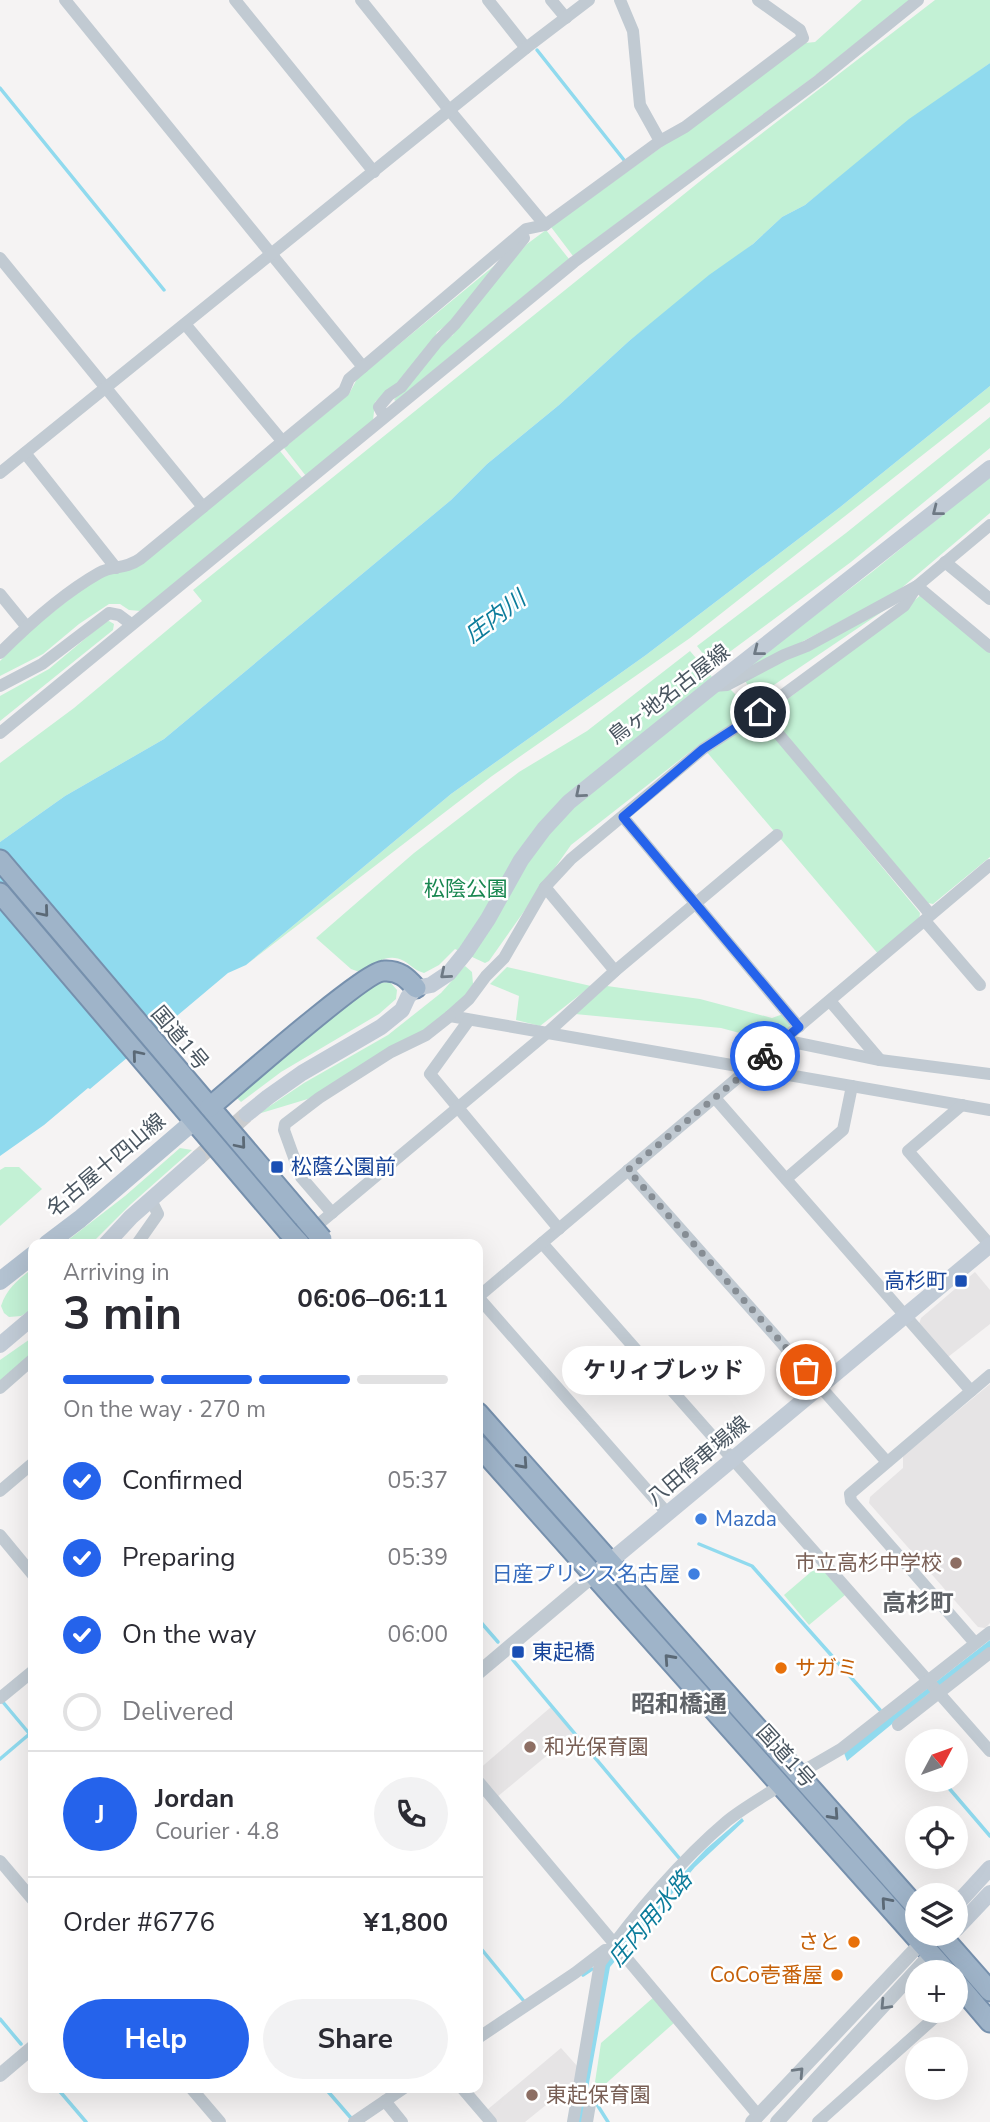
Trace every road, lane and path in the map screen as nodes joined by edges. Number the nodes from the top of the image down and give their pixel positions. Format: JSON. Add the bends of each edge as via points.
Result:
{"nodes":[{"id":1,"x":65,"y":0,"type":"edge"},
{"id":2,"x":235,"y":0,"type":"edge"},
{"id":3,"x":361,"y":0,"type":"edge"},
{"id":4,"x":488,"y":0,"type":"edge"},
{"id":5,"x":551,"y":0,"type":"edge"},
{"id":6,"x":589,"y":0,"type":"edge"},
{"id":7,"x":620,"y":0,"type":"edge"},
{"id":8,"x":758,"y":0,"type":"edge"},
{"id":9,"x":918,"y":0,"type":"edge"},
{"id":10,"x":566,"y":18,"type":"junction"},
{"id":11,"x":526,"y":48,"type":"junction"},
{"id":12,"x":450,"y":111,"type":"junction"},
{"id":13,"x":660,"y":141,"type":"junction"},
{"id":14,"x":374,"y":172,"type":"junction"},
{"id":15,"x":545,"y":225,"type":"junction"},
{"id":16,"x":526,"y":229,"type":"junction"},
{"id":17,"x":271,"y":254,"type":"junction"},
{"id":18,"x":0,"y":258,"type":"edge"},
{"id":19,"x":185,"y":324,"type":"junction"},
{"id":20,"x":363,"y":367,"type":"junction"},
{"id":21,"x":106,"y":388,"type":"junction"},
{"id":22,"x":384,"y":416,"type":"junction"},
{"id":23,"x":283,"y":442,"type":"junction"},
{"id":24,"x":25,"y":453,"type":"junction"},
{"id":25,"x":990,"y":468,"type":"edge"},
{"id":26,"x":0,"y":473,"type":"edge"},
{"id":27,"x":204,"y":507,"type":"junction"},
{"id":28,"x":990,"y":525,"type":"edge"},
{"id":29,"x":946,"y":562,"type":"junction"},
{"id":30,"x":116,"y":568,"type":"junction"},
{"id":31,"x":918,"y":586,"type":"junction"},
{"id":32,"x":0,"y":594,"type":"edge"},
{"id":33,"x":990,"y":599,"type":"edge"},
{"id":34,"x":131,"y":624,"type":"junction"},
{"id":35,"x":26,"y":626,"type":"junction"},
{"id":36,"x":990,"y":647,"type":"edge"},
{"id":37,"x":0,"y":653,"type":"edge"},
{"id":38,"x":0,"y":686,"type":"edge"},
{"id":39,"x":713,"y":686,"type":"junction"},
{"id":40,"x":760,"y":712,"type":"junction"},
{"id":41,"x":0,"y":733,"type":"edge"},
{"id":42,"x":623,"y":817,"type":"junction"},
{"id":43,"x":777,"y":835,"type":"dead end"},
{"id":44,"x":0,"y":860,"type":"edge"},
{"id":45,"x":990,"y":864,"type":"edge"},
{"id":46,"x":545,"y":887,"type":"junction"},
{"id":47,"x":0,"y":893,"type":"edge"},
{"id":48,"x":695,"y":904,"type":"junction"},
{"id":49,"x":928,"y":917,"type":"junction"},
{"id":50,"x":615,"y":971,"type":"junction"},
{"id":51,"x":980,"y":985,"type":"dead end"},
{"id":52,"x":416,"y":988,"type":"junction"},
{"id":53,"x":830,"y":1001,"type":"junction"},
{"id":54,"x":450,"y":1016,"type":"junction"},
{"id":55,"x":469,"y":1020,"type":"junction"},
{"id":56,"x":799,"y":1027,"type":"junction"},
{"id":57,"x":547,"y":1033,"type":"junction"},
{"id":58,"x":783,"y":1040,"type":"junction"},
{"id":59,"x":880,"y":1060,"type":"junction"},
{"id":60,"x":749,"y":1069,"type":"junction"},
{"id":61,"x":990,"y":1074,"type":"edge"},
{"id":62,"x":852,"y":1086,"type":"junction"},
{"id":63,"x":715,"y":1098,"type":"junction"},
{"id":64,"x":203,"y":1100,"type":"junction"},
{"id":65,"x":962,"y":1105,"type":"junction"},
{"id":66,"x":457,"y":1108,"type":"junction"},
{"id":67,"x":990,"y":1110,"type":"edge"},
{"id":68,"x":188,"y":1114,"type":"junction"},
{"id":69,"x":247,"y":1114,"type":"tunnel mouth"},
{"id":70,"x":198,"y":1157,"type":"tunnel mouth"},
{"id":71,"x":628,"y":1170,"type":"junction"},
{"id":72,"x":786,"y":1179,"type":"junction"},
{"id":73,"x":151,"y":1200,"type":"junction"},
{"id":74,"x":332,"y":1213,"type":"junction"},
{"id":75,"x":559,"y":1229,"type":"junction"},
{"id":76,"x":54,"y":1239,"type":"edge"},
{"id":77,"x":111,"y":1239,"type":"edge"},
{"id":78,"x":140,"y":1239,"type":"edge"},
{"id":79,"x":293,"y":1239,"type":"edge"},
{"id":80,"x":295,"y":1239,"type":"edge"},
{"id":81,"x":322,"y":1239,"type":"edge"},
{"id":82,"x":542,"y":1243,"type":"junction"},
{"id":83,"x":990,"y":1245,"type":"edge"},
{"id":84,"x":28,"y":1259,"type":"edge"},
{"id":85,"x":0,"y":1281,"type":"edge"},
{"id":86,"x":483,"y":1293,"type":"edge"},
{"id":87,"x":483,"y":1303,"type":"edge"},
{"id":88,"x":906,"y":1316,"type":"junction"},
{"id":89,"x":28,"y":1321,"type":"edge"},
{"id":90,"x":0,"y":1345,"type":"edge"},
{"id":91,"x":28,"y":1363,"type":"edge"},
{"id":92,"x":990,"y":1375,"type":"edge"},
{"id":93,"x":821,"y":1387,"type":"junction"},
{"id":94,"x":0,"y":1388,"type":"edge"},
{"id":95,"x":971,"y":1391,"type":"junction"},
{"id":96,"x":483,"y":1419,"type":"edge"},
{"id":97,"x":483,"y":1450,"type":"edge"},
{"id":98,"x":734,"y":1459,"type":"junction"},
{"id":99,"x":887,"y":1462,"type":"junction"},
{"id":100,"x":28,"y":1467,"type":"edge"},
{"id":101,"x":0,"y":1491,"type":"edge"},
{"id":102,"x":667,"y":1514,"type":"junction"},
{"id":103,"x":0,"y":1535,"type":"edge"},
{"id":104,"x":28,"y":1569,"type":"edge"},
{"id":105,"x":602,"y":1569,"type":"junction"},
{"id":106,"x":990,"y":1632,"type":"edge"},
{"id":107,"x":975,"y":1643,"type":"junction"},
{"id":108,"x":990,"y":1653,"type":"edge"},
{"id":109,"x":483,"y":1669,"type":"edge"},
{"id":110,"x":28,"y":1675,"type":"edge"},
{"id":111,"x":934,"y":1687,"type":"junction"},
{"id":112,"x":0,"y":1698,"type":"edge"},
{"id":113,"x":898,"y":1725,"type":"dead end"},
{"id":114,"x":990,"y":1751,"type":"edge"},
{"id":115,"x":790,"y":1780,"type":"junction"},
{"id":116,"x":483,"y":1787,"type":"edge"},
{"id":117,"x":0,"y":1861,"type":"edge"},
{"id":118,"x":990,"y":1868,"type":"edge"},
{"id":119,"x":968,"y":1892,"type":"edge"},
{"id":120,"x":990,"y":1893,"type":"edge"},
{"id":121,"x":28,"y":1894,"type":"edge"},
{"id":122,"x":905,"y":1896,"type":"edge"},
{"id":123,"x":905,"y":1902,"type":"edge"},
{"id":124,"x":968,"y":1912,"type":"edge"},
{"id":125,"x":931,"y":1946,"type":"edge"},
{"id":126,"x":932,"y":1946,"type":"edge"},
{"id":127,"x":947,"y":1946,"type":"edge"},
{"id":128,"x":618,"y":1949,"type":"junction"},
{"id":129,"x":990,"y":1991,"type":"edge"},
{"id":130,"x":968,"y":2001,"type":"edge"},
{"id":131,"x":990,"y":2022,"type":"edge"},
{"id":132,"x":929,"y":2023,"type":"edge"},
{"id":133,"x":483,"y":2035,"type":"edge"},
{"id":134,"x":28,"y":2051,"type":"edge"},
{"id":135,"x":0,"y":2075,"type":"edge"},
{"id":136,"x":195,"y":2093,"type":"edge"},
{"id":137,"x":397,"y":2093,"type":"edge"},
{"id":138,"x":466,"y":2093,"type":"edge"},
{"id":139,"x":385,"y":2101,"type":"junction"},
{"id":140,"x":590,"y":2104,"type":"dead end"},
{"id":141,"x":755,"y":2118,"type":"edge"},
{"id":142,"x":220,"y":2122,"type":"edge"},
{"id":143,"x":354,"y":2122,"type":"edge"},
{"id":144,"x":402,"y":2122,"type":"edge"},
{"id":145,"x":491,"y":2122,"type":"edge"},
{"id":146,"x":573,"y":2122,"type":"edge"},
{"id":147,"x":587,"y":2122,"type":"edge"},
{"id":148,"x":777,"y":2122,"type":"edge"},
{"id":149,"x":818,"y":2122,"type":"edge"}],
"edges":[{"from":1,"to":17,"type":"street"},
{"from":2,"to":14,"type":"street"},
{"from":3,"to":12,"type":"street"},
{"from":4,"to":11,"type":"street"},
{"from":5,"to":10,"type":"street"},
{"from":6,"to":10,"type":"street"},
{"from":7,"to":13,"type":"street","via":[[633,31],[640,105]]},
{"from":8,"to":13,"type":"street","via":[[800,30],[803,38]]},
{"from":9,"to":22,"type":"street","via":[[819,80],[574,262]]},
{"from":10,"to":11,"type":"street"},
{"from":11,"to":12,"type":"street"},
{"from":12,"to":14,"type":"street"},
{"from":12,"to":15,"type":"street"},
{"from":13,"to":15,"type":"street"},
{"from":14,"to":17,"type":"street"},
{"from":15,"to":16,"type":"street"},
{"from":16,"to":20,"type":"street"},
{"from":16,"to":22,"type":"street","via":[[524,240],[379,408]]},
{"from":17,"to":19,"type":"street"},
{"from":17,"to":20,"type":"street"},
{"from":18,"to":21,"type":"street"},
{"from":19,"to":21,"type":"street"},
{"from":19,"to":23,"type":"street"},
{"from":20,"to":23,"type":"street","via":[[349,379],[344,391]]},
{"from":21,"to":24,"type":"street"},
{"from":21,"to":27,"type":"street"},
{"from":22,"to":34,"type":"street"},
{"from":23,"to":27,"type":"street"},
{"from":24,"to":26,"type":"street"},
{"from":24,"to":30,"type":"street"},
{"from":25,"to":39,"type":"main road","name":"鳥ヶ地名古屋線","one_way":true},
{"from":27,"to":30,"type":"street","via":[[129,567]]},
{"from":28,"to":29,"type":"street"},
{"from":29,"to":31,"type":"street"},
{"from":29,"to":33,"type":"street"},
{"from":30,"to":35,"type":"street","via":[[101,572]]},
{"from":31,"to":36,"type":"street"},
{"from":31,"to":39,"type":"street","via":[[807,646],[727,685]]},
{"from":31,"to":40,"type":"street","via":[[904,606]]},
{"from":32,"to":35,"type":"street"},
{"from":34,"to":38,"type":"street","via":[[109,613],[42,664]]},
{"from":34,"to":41,"type":"street"},
{"from":35,"to":37,"type":"street"},
{"from":39,"to":52,"type":"main road","name":"鳥ヶ地名古屋線","one_way":true,"via":[[569,802],[521,860],[458,962],[431,985]]},
{"from":40,"to":42,"type":"street","via":[[703,749]]},
{"from":40,"to":49,"type":"street"},
{"from":42,"to":46,"type":"street"},
{"from":42,"to":48,"type":"street"},
{"from":43,"to":48,"type":"street"},
{"from":44,"to":64,"type":"highway","name":"国道1号","one_way":true},
{"from":45,"to":49,"type":"street"},
{"from":46,"to":50,"type":"street"},
{"from":46,"to":54,"type":"street","via":[[504,958]]},
{"from":68,"to":47,"type":"highway","name":"国道1号","one_way":true},
{"from":48,"to":50,"type":"street"},
{"from":48,"to":56,"type":"street"},
{"from":49,"to":51,"type":"street"},
{"from":49,"to":53,"type":"street"},
{"from":50,"to":57,"type":"street"},
{"from":52,"to":64,"type":"highway","via":[[399,973],[382,970]]},
{"from":52,"to":69,"type":"main road","via":[[402,1010],[381,1027],[302,1073]]},
{"from":53,"to":56,"type":"street"},
{"from":53,"to":59,"type":"street"},
{"from":54,"to":55,"type":"street"},
{"from":54,"to":74,"type":"street","via":[[285,1124],[301,1177]]},
{"from":55,"to":57,"type":"street"},
{"from":55,"to":66,"type":"street","via":[[430,1074]]},
{"from":56,"to":58,"type":"street"},
{"from":57,"to":60,"type":"street"},
{"from":57,"to":66,"type":"street"},
{"from":58,"to":59,"type":"street"},
{"from":58,"to":60,"type":"street"},
{"from":59,"to":61,"type":"street"},
{"from":60,"to":62,"type":"street"},
{"from":60,"to":63,"type":"street"},
{"from":62,"to":65,"type":"street"},
{"from":62,"to":72,"type":"street","via":[[843,1130]]},
{"from":63,"to":71,"type":"street"},
{"from":63,"to":72,"type":"street"},
{"from":64,"to":81,"type":"highway","name":"国道1号","one_way":true,"bridge":true},
{"from":65,"to":67,"type":"street"},
{"from":65,"to":83,"type":"street","via":[[908,1151]]},
{"from":66,"to":74,"type":"street"},
{"from":66,"to":75,"type":"street"},
{"from":68,"to":76,"type":"main road","name":"名古屋十四山線"},
{"from":68,"to":79,"type":"highway","name":"国道1号"},
{"from":70,"to":73,"type":"main road"},
{"from":71,"to":75,"type":"street"},
{"from":71,"to":93,"type":"street"},
{"from":72,"to":88,"type":"street"},
{"from":73,"to":77,"type":"main road"},
{"from":73,"to":78,"type":"street","via":[[158,1214]]},
{"from":74,"to":80,"type":"street"},
{"from":75,"to":82,"type":"street"},
{"from":82,"to":86,"type":"street"},
{"from":82,"to":98,"type":"street"},
{"from":83,"to":88,"type":"main road","name":"八田停車場線"},
{"from":84,"to":85,"type":"main road"},
{"from":87,"to":102,"type":"street"},
{"from":88,"to":93,"type":"main road","name":"八田停車場線"},
{"from":88,"to":95,"type":"street"},
{"from":89,"to":90,"type":"main road"},
{"from":91,"to":94,"type":"street"},
{"from":92,"to":95,"type":"street"},
{"from":93,"to":98,"type":"main road","name":"八田停車場線"},
{"from":93,"to":99,"type":"street"},
{"from":95,"to":99,"type":"street"},
{"from":96,"to":105,"type":"highway","name":"国道1号","one_way":true},
{"from":97,"to":105,"type":"highway","name":"国道1号"},
{"from":98,"to":102,"type":"main road","name":"八田停車場線"},
{"from":98,"to":111,"type":"street"},
{"from":99,"to":107,"type":"street","via":[[850,1494],[850,1501]]},
{"from":100,"to":101,"type":"street"},
{"from":102,"to":105,"type":"main road","name":"八田停車場線"},
{"from":103,"to":104,"type":"street"},
{"from":105,"to":109,"type":"street"},
{"from":105,"to":115,"type":"highway","name":"国道1号"},
{"from":106,"to":107,"type":"street"},
{"from":107,"to":111,"type":"street"},
{"from":108,"to":111,"type":"street"},
{"from":110,"to":112,"type":"street"},
{"from":111,"to":113,"type":"street"},
{"from":111,"to":114,"type":"street"},
{"from":111,"to":115,"type":"street"},
{"from":115,"to":122,"type":"highway","name":"国道1号","one_way":true},
{"from":123,"to":115,"type":"highway","name":"国道1号","one_way":true},
{"from":115,"to":128,"type":"street","via":[[729,1820],[699,1847]]},
{"from":116,"to":128,"type":"street"},
{"from":117,"to":121,"type":"street"},
{"from":118,"to":119,"type":"main road"},
{"from":120,"to":124,"type":"main road"},
{"from":141,"to":125,"type":"street","one_way":true},
{"from":126,"to":148,"type":"street","one_way":true},
{"from":127,"to":129,"type":"highway","name":"国道1号"},
{"from":128,"to":133,"type":"street"},
{"from":128,"to":141,"type":"street"},
{"from":128,"to":146,"type":"street","via":[[600,1964]]},
{"from":130,"to":131,"type":"highway"},
{"from":132,"to":149,"type":"street"},
{"from":134,"to":135,"type":"street"},
{"from":136,"to":142,"type":"street"},
{"from":137,"to":139,"type":"street"},
{"from":138,"to":145,"type":"street"},
{"from":139,"to":143,"type":"street"},
{"from":139,"to":144,"type":"street"},
{"from":140,"to":147,"type":"street"}]}
